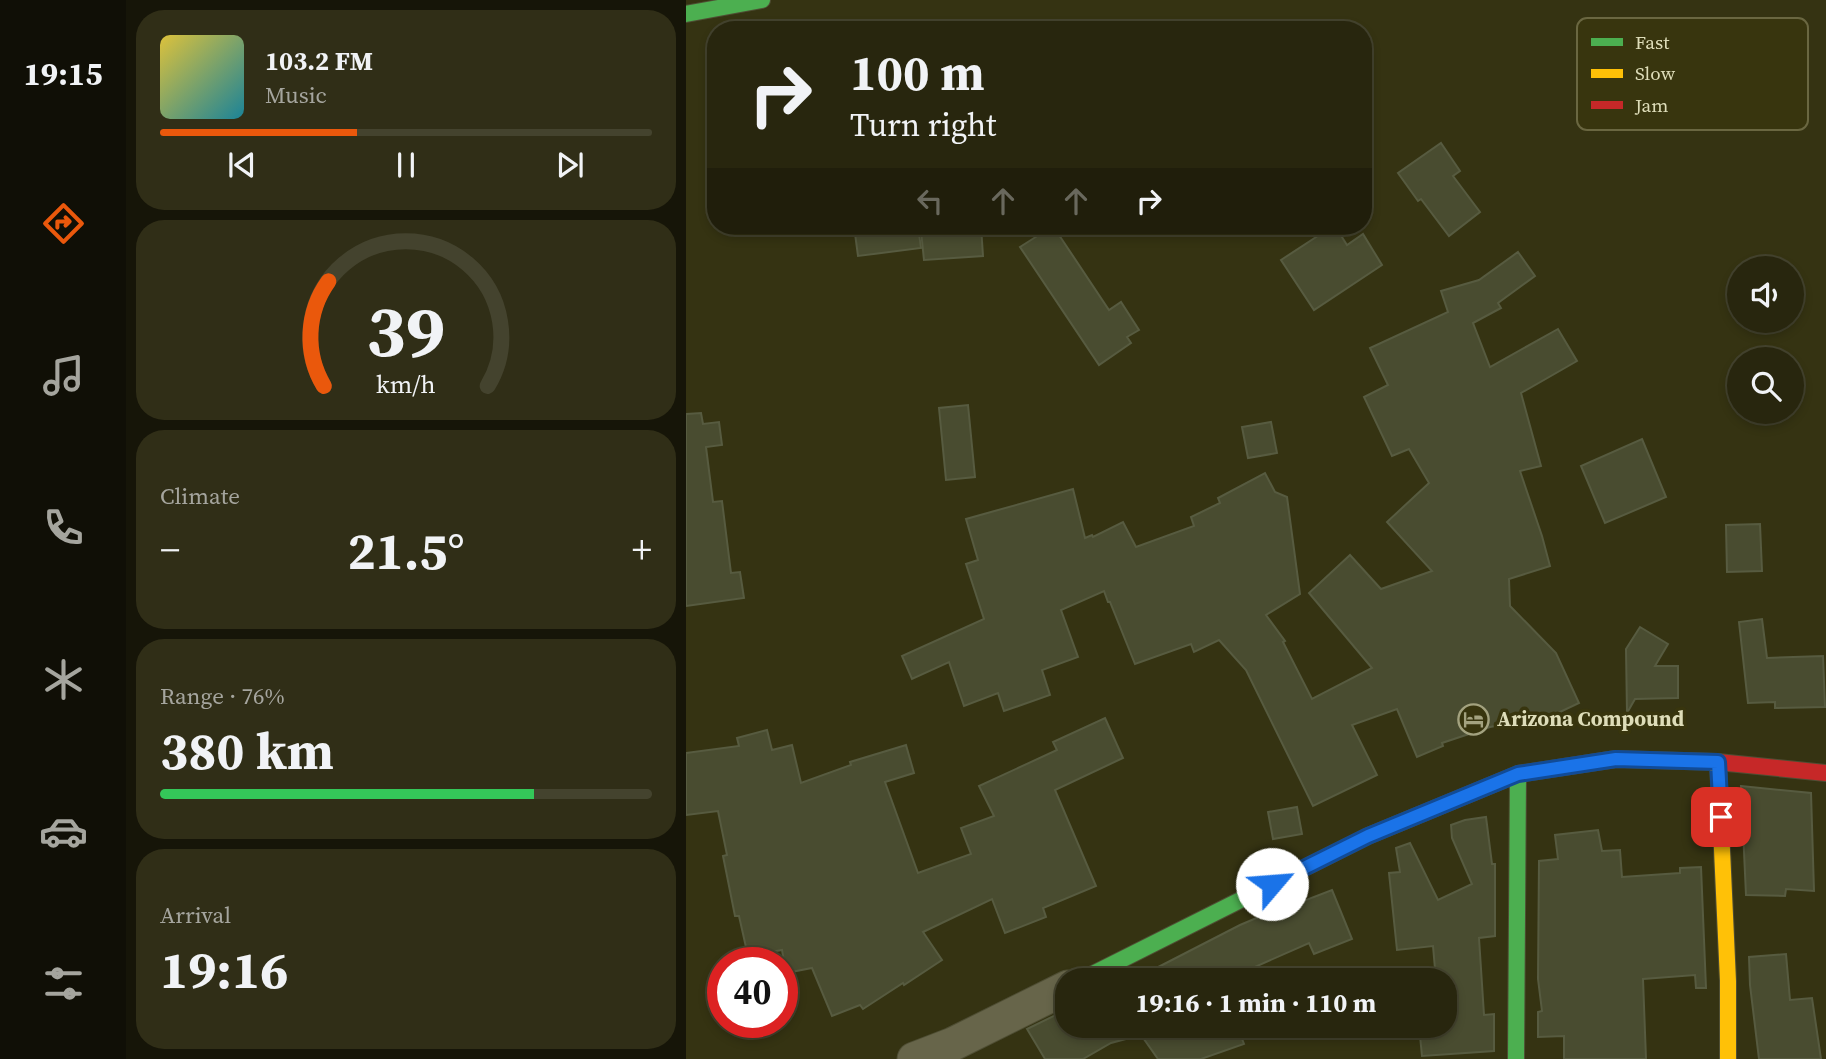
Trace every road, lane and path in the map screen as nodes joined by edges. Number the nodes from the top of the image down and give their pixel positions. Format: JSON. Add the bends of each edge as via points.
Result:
{"nodes":[{"id":1,"x":762,"y":0,"type":"edge"},
{"id":2,"x":686,"y":14,"type":"edge"},
{"id":3,"x":1718,"y":762,"type":"junction"},
{"id":4,"x":1518,"y":774,"type":"junction"},
{"id":5,"x":1826,"y":774,"type":"edge"},
{"id":6,"x":1105,"y":968,"type":"edge"},
{"id":7,"x":1055,"y":995,"type":"edge"},
{"id":8,"x":956,"y":1052,"type":"edge"},
{"id":9,"x":914,"y":1059,"type":"edge"},
{"id":10,"x":1516,"y":1059,"type":"edge"},
{"id":11,"x":1728,"y":1059,"type":"edge"}],
"edges":[{"from":1,"to":2,"type":"street"},
{"from":3,"to":4,"type":"street","via":[[1616,759]]},
{"from":3,"to":5,"type":"street"},
{"from":3,"to":11,"type":"street"},
{"from":4,"to":6,"type":"street","via":[[1368,836]]},
{"from":4,"to":10,"type":"street"},
{"from":7,"to":8,"type":"street"},
{"from":8,"to":9,"type":"street"}]}
